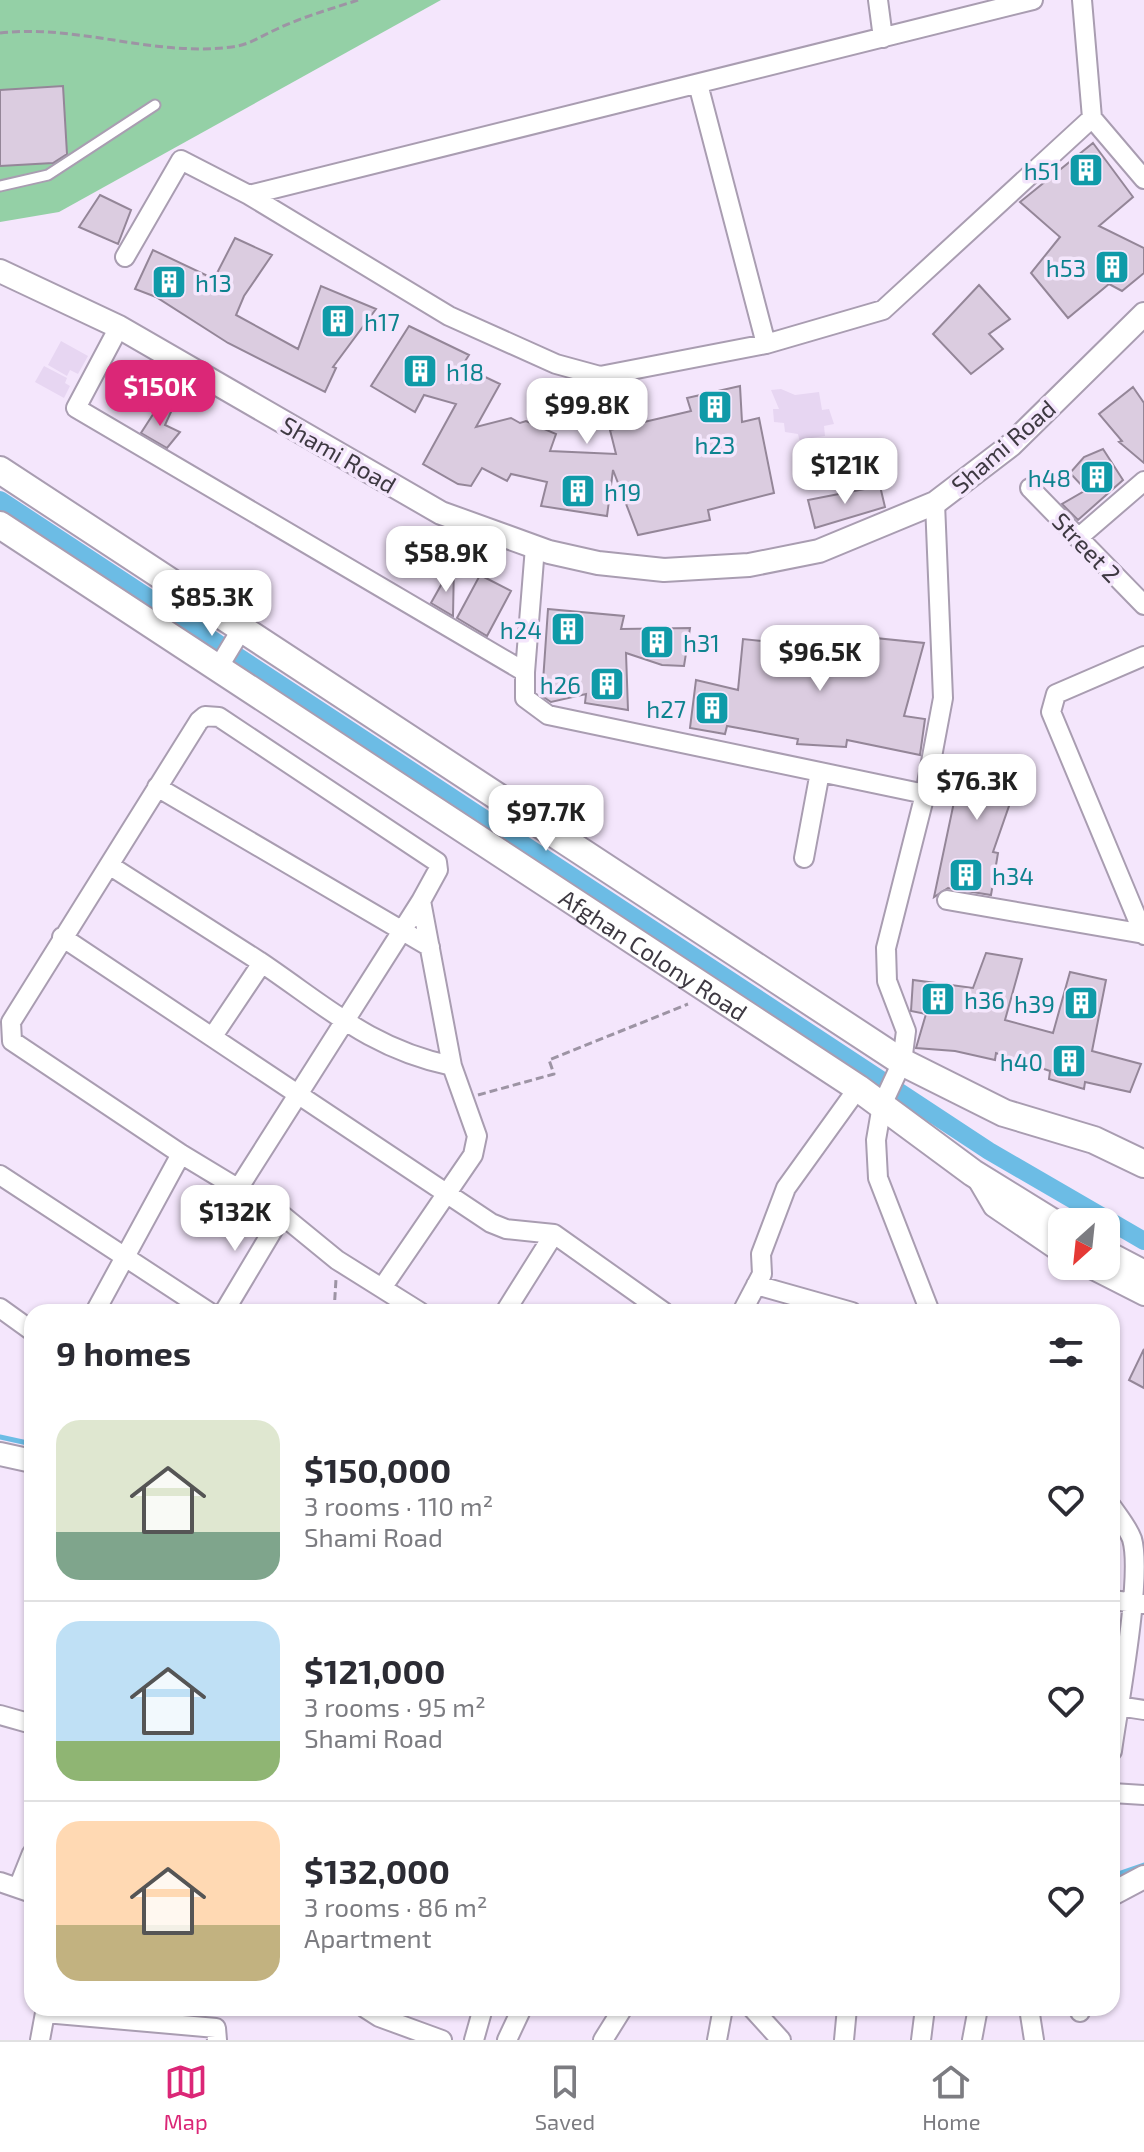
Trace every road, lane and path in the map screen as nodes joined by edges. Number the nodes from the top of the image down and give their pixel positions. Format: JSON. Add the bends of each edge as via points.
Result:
{"nodes":[{"id":1,"x":358,"y":0,"type":"edge"},
{"id":2,"x":878,"y":0,"type":"edge"},
{"id":3,"x":1033,"y":0,"type":"edge"},
{"id":4,"x":1082,"y":0,"type":"edge"},
{"id":5,"x":0,"y":33,"type":"edge"},
{"id":6,"x":883,"y":38,"type":"junction"},
{"id":7,"x":698,"y":84,"type":"junction"},
{"id":8,"x":155,"y":105,"type":"dead end"},
{"id":9,"x":1092,"y":118,"type":"junction"},
{"id":10,"x":1144,"y":179,"type":"edge"},
{"id":11,"x":0,"y":186,"type":"edge"},
{"id":12,"x":249,"y":195,"type":"junction"},
{"id":13,"x":125,"y":257,"type":"dead end"},
{"id":14,"x":0,"y":271,"type":"edge"},
{"id":15,"x":1144,"y":314,"type":"edge"},
{"id":16,"x":119,"y":327,"type":"junction"},
{"id":17,"x":766,"y":344,"type":"junction"},
{"id":18,"x":0,"y":470,"type":"edge"},
{"id":19,"x":1144,"y":481,"type":"edge"},
{"id":20,"x":1030,"y":488,"type":"dead end"},
{"id":21,"x":935,"y":503,"type":"junction"},
{"id":22,"x":0,"y":525,"type":"edge"},
{"id":23,"x":1078,"y":538,"type":"junction"},
{"id":24,"x":535,"y":547,"type":"junction"},
{"id":25,"x":1144,"y":605,"type":"edge"},
{"id":26,"x":241,"y":630,"type":"junction"},
{"id":27,"x":1144,"y":656,"type":"edge"},
{"id":28,"x":218,"y":668,"type":"junction"},
{"id":29,"x":525,"y":672,"type":"junction"},
{"id":30,"x":820,"y":772,"type":"junction"},
{"id":31,"x":157,"y":787,"type":"junction"},
{"id":32,"x":925,"y":794,"type":"junction"},
{"id":33,"x":804,"y":858,"type":"dead end"},
{"id":34,"x":109,"y":865,"type":"junction"},
{"id":35,"x":947,"y":900,"type":"dead end"},
{"id":36,"x":421,"y":901,"type":"junction"},
{"id":37,"x":401,"y":933,"type":"junction"},
{"id":38,"x":1144,"y":934,"type":"edge"},
{"id":39,"x":62,"y":937,"type":"junction"},
{"id":40,"x":430,"y":947,"type":"junction"},
{"id":41,"x":262,"y":963,"type":"junction"},
{"id":42,"x":714,"y":993,"type":"junction"},
{"id":43,"x":346,"y":1023,"type":"junction"},
{"id":44,"x":213,"y":1036,"type":"junction"},
{"id":45,"x":9,"y":1049,"type":"edge"},
{"id":46,"x":452,"y":1066,"type":"junction"},
{"id":47,"x":900,"y":1068,"type":"junction"},
{"id":48,"x":858,"y":1088,"type":"junction"},
{"id":49,"x":300,"y":1093,"type":"junction"},
{"id":50,"x":463,"y":1099,"type":"junction"},
{"id":51,"x":884,"y":1100,"type":"junction"},
{"id":52,"x":181,"y":1154,"type":"junction"},
{"id":53,"x":1144,"y":1164,"type":"edge"},
{"id":54,"x":973,"y":1173,"type":"junction"},
{"id":55,"x":0,"y":1175,"type":"edge"},
{"id":56,"x":238,"y":1189,"type":"junction"},
{"id":57,"x":448,"y":1191,"type":"junction"},
{"id":58,"x":282,"y":1215,"type":"junction"},
{"id":59,"x":1048,"y":1219,"type":"edge"},
{"id":60,"x":554,"y":1234,"type":"junction"},
{"id":61,"x":1048,"y":1244,"type":"edge"},
{"id":62,"x":127,"y":1257,"type":"junction"},
{"id":63,"x":337,"y":1260,"type":"junction"},
{"id":64,"x":1120,"y":1261,"type":"edge"},
{"id":65,"x":1144,"y":1274,"type":"edge"},
{"id":66,"x":1113,"y":1280,"type":"edge"},
{"id":67,"x":756,"y":1285,"type":"junction"},
{"id":68,"x":382,"y":1288,"type":"junction"},
{"id":69,"x":1144,"y":1296,"type":"edge"},
{"id":70,"x":100,"y":1304,"type":"edge"},
{"id":71,"x":197,"y":1304,"type":"edge"},
{"id":72,"x":229,"y":1304,"type":"edge"},
{"id":73,"x":334,"y":1304,"type":"edge"},
{"id":74,"x":407,"y":1304,"type":"edge"},
{"id":75,"x":510,"y":1304,"type":"edge"},
{"id":76,"x":653,"y":1304,"type":"edge"},
{"id":77,"x":746,"y":1304,"type":"edge"},
{"id":78,"x":824,"y":1304,"type":"edge"},
{"id":79,"x":927,"y":1304,"type":"edge"},
{"id":80,"x":0,"y":1308,"type":"edge"},
{"id":81,"x":24,"y":1325,"type":"edge"},
{"id":82,"x":0,"y":1454,"type":"edge"},
{"id":83,"x":24,"y":1459,"type":"edge"},
{"id":84,"x":1120,"y":1520,"type":"edge"},
{"id":85,"x":1138,"y":1604,"type":"edge"},
{"id":86,"x":1120,"y":1683,"type":"edge"},
{"id":87,"x":1120,"y":1706,"type":"edge"},
{"id":88,"x":1144,"y":1710,"type":"edge"},
{"id":89,"x":0,"y":1715,"type":"edge"},
{"id":90,"x":24,"y":1722,"type":"edge"},
{"id":91,"x":1120,"y":1794,"type":"edge"},
{"id":92,"x":1144,"y":1795,"type":"edge"},
{"id":93,"x":1144,"y":1877,"type":"edge"},
{"id":94,"x":1120,"y":1890,"type":"edge"},
{"id":95,"x":44,"y":2016,"type":"edge"},
{"id":96,"x":79,"y":2016,"type":"edge"},
{"id":97,"x":377,"y":2016,"type":"edge"},
{"id":98,"x":481,"y":2016,"type":"edge"},
{"id":99,"x":518,"y":2016,"type":"edge"},
{"id":100,"x":618,"y":2016,"type":"edge"},
{"id":101,"x":722,"y":2016,"type":"edge"},
{"id":102,"x":759,"y":2016,"type":"edge"},
{"id":103,"x":846,"y":2016,"type":"edge"},
{"id":104,"x":924,"y":2016,"type":"edge"},
{"id":105,"x":976,"y":2016,"type":"edge"},
{"id":106,"x":1030,"y":2016,"type":"edge"},
{"id":107,"x":40,"y":2040,"type":"edge"},
{"id":108,"x":217,"y":2040,"type":"edge"},
{"id":109,"x":442,"y":2040,"type":"edge"},
{"id":110,"x":474,"y":2040,"type":"edge"},
{"id":111,"x":507,"y":2040,"type":"edge"},
{"id":112,"x":603,"y":2040,"type":"edge"},
{"id":113,"x":717,"y":2040,"type":"edge"},
{"id":114,"x":781,"y":2040,"type":"edge"},
{"id":115,"x":844,"y":2040,"type":"edge"},
{"id":116,"x":921,"y":2040,"type":"edge"},
{"id":117,"x":972,"y":2040,"type":"edge"},
{"id":118,"x":1034,"y":2040,"type":"edge"}],
"edges":[{"from":1,"to":5,"type":"path","via":[[230,47],[182,49],[61,30]]},
{"from":2,"to":6,"type":"street"},
{"from":3,"to":6,"type":"street"},
{"from":4,"to":9,"type":"street"},
{"from":6,"to":7,"type":"street"},
{"from":7,"to":12,"type":"street"},
{"from":7,"to":17,"type":"street"},
{"from":8,"to":11,"type":"lane","via":[[48,175]]},
{"from":9,"to":10,"type":"street"},
{"from":9,"to":17,"type":"street","via":[[883,310]]},
{"from":12,"to":13,"type":"street","via":[[181,160]]},
{"from":12,"to":17,"type":"street","via":[[449,316],[556,364],[600,376]]},
{"from":14,"to":16,"type":"street","name":"Shami Road"},
{"from":15,"to":21,"type":"street","name":"Shami Road","via":[[1011,445]]},
{"from":16,"to":24,"type":"street","name":"Shami Road","via":[[441,513]]},
{"from":16,"to":29,"type":"street","via":[[76,408]]},
{"from":18,"to":26,"type":"main road"},
{"from":19,"to":23,"type":"street"},
{"from":20,"to":23,"type":"street","name":"Street 2"},
{"from":21,"to":24,"type":"street","name":"Shami Road","via":[[819,551],[749,565],[664,570],[598,563]]},
{"from":21,"to":32,"type":"street","via":[[943,698]]},
{"from":22,"to":28,"type":"main road","name":"Afghan Colony Road"},
{"from":23,"to":25,"type":"street","name":"Street 2"},
{"from":24,"to":29,"type":"street"},
{"from":26,"to":28,"type":"street"},
{"from":26,"to":47,"type":"main road"},
{"from":27,"to":38,"type":"street","via":[[1056,694],[1051,712]]},
{"from":28,"to":42,"type":"main road","name":"Afghan Colony Road"},
{"from":29,"to":30,"type":"street","via":[[525,698],[548,715]]},
{"from":30,"to":32,"type":"street"},
{"from":30,"to":33,"type":"street"},
{"from":31,"to":34,"type":"street"},
{"from":31,"to":36,"type":"street","via":[[199,721],[219,717],[431,857],[438,870]]},
{"from":31,"to":37,"type":"street"},
{"from":32,"to":47,"type":"street","via":[[886,948],[887,981],[904,1022]]},
{"from":34,"to":39,"type":"street"},
{"from":34,"to":41,"type":"street"},
{"from":35,"to":38,"type":"street"},
{"from":36,"to":37,"type":"street"},
{"from":36,"to":40,"type":"street"},
{"from":37,"to":40,"type":"street"},
{"from":37,"to":43,"type":"street"},
{"from":39,"to":44,"type":"street"},
{"from":39,"to":45,"type":"street","via":[[11,1022]]},
{"from":40,"to":46,"type":"street"},
{"from":41,"to":43,"type":"street"},
{"from":41,"to":44,"type":"street"},
{"from":42,"to":48,"type":"main road","name":"Afghan Colony Road"},
{"from":42,"to":50,"type":"path","via":[[549,1060],[554,1074]]},
{"from":43,"to":46,"type":"street","via":[[392,1050]]},
{"from":43,"to":49,"type":"street"},
{"from":44,"to":49,"type":"street"},
{"from":45,"to":52,"type":"street"},
{"from":46,"to":50,"type":"street"},
{"from":47,"to":51,"type":"street"},
{"from":47,"to":53,"type":"main road","via":[[1004,1113],[1094,1140]]},
{"from":48,"to":51,"type":"main road","name":"Afghan Colony Road"},
{"from":48,"to":67,"type":"street","via":[[786,1188],[761,1254],[762,1274]]},
{"from":49,"to":56,"type":"street"},
{"from":49,"to":57,"type":"street"},
{"from":50,"to":57,"type":"street","via":[[477,1136],[473,1155]]},
{"from":51,"to":54,"type":"main road","name":"Afghan Colony Road"},
{"from":51,"to":79,"type":"street","via":[[876,1140],[878,1178]]},
{"from":52,"to":56,"type":"street"},
{"from":52,"to":62,"type":"street"},
{"from":54,"to":59,"type":"main road","name":"Afghan Colony Road"},
{"from":54,"to":61,"type":"street","via":[[993,1207]]},
{"from":55,"to":62,"type":"street"},
{"from":56,"to":58,"type":"street"},
{"from":57,"to":60,"type":"street","via":[[506,1229]]},
{"from":57,"to":68,"type":"street"},
{"from":58,"to":63,"type":"street"},
{"from":58,"to":72,"type":"street"},
{"from":60,"to":75,"type":"street"},
{"from":60,"to":76,"type":"street"},
{"from":62,"to":70,"type":"street"},
{"from":62,"to":71,"type":"street"},
{"from":63,"to":68,"type":"street"},
{"from":63,"to":73,"type":"path"},
{"from":64,"to":65,"type":"main road"},
{"from":66,"to":69,"type":"street"},
{"from":67,"to":77,"type":"street"},
{"from":67,"to":78,"type":"street"},
{"from":68,"to":74,"type":"street"},
{"from":80,"to":81,"type":"street"},
{"from":82,"to":83,"type":"street"},
{"from":84,"to":85,"type":"street","via":[[1132,1540]]},
{"from":85,"to":86,"type":"street"},
{"from":87,"to":88,"type":"street"},
{"from":89,"to":90,"type":"street"},
{"from":91,"to":92,"type":"street"},
{"from":93,"to":94,"type":"street"},
{"from":95,"to":107,"type":"street"},
{"from":96,"to":108,"type":"street","via":[[216,2028]]},
{"from":97,"to":109,"type":"street"},
{"from":98,"to":110,"type":"street"},
{"from":99,"to":111,"type":"street"},
{"from":100,"to":112,"type":"street"},
{"from":101,"to":113,"type":"street"},
{"from":102,"to":114,"type":"street"},
{"from":103,"to":115,"type":"street"},
{"from":104,"to":116,"type":"street"},
{"from":105,"to":117,"type":"street"},
{"from":106,"to":118,"type":"street"}]}
